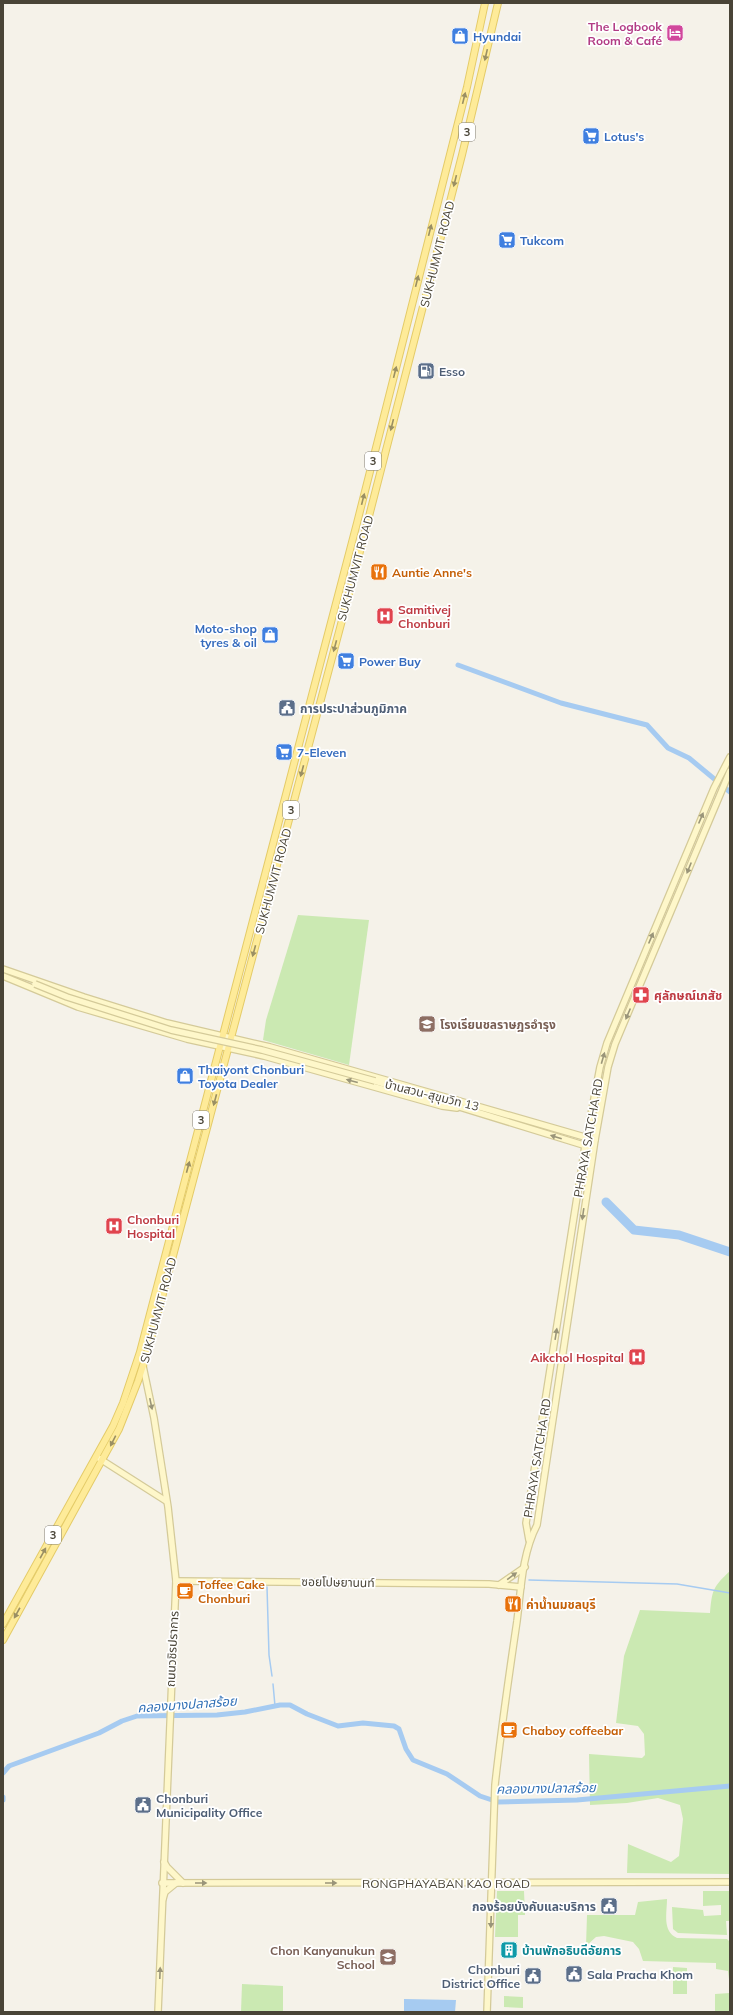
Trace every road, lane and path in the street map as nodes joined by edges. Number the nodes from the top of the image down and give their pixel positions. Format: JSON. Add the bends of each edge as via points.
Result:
{"nodes":[{"id":1,"x":485,"y":3,"type":"edge"},
{"id":2,"x":498,"y":3,"type":"edge"},
{"id":3,"x":405,"y":332,"type":"junction"},
{"id":4,"x":416,"y":334,"type":"junction"},
{"id":5,"x":730,"y":757,"type":"edge"},
{"id":6,"x":730,"y":771,"type":"edge"},
{"id":7,"x":3,"y":969,"type":"edge"},
{"id":8,"x":3,"y":975,"type":"edge"},
{"id":9,"x":35,"y":984,"type":"junction"},
{"id":10,"x":174,"y":1025,"type":"junction"},
{"id":11,"x":171,"y":1035,"type":"junction"},
{"id":12,"x":223,"y":1036,"type":"junction"},
{"id":13,"x":231,"y":1037,"type":"junction"},
{"id":14,"x":220,"y":1047,"type":"junction"},
{"id":15,"x":228,"y":1048,"type":"junction"},
{"id":16,"x":375,"y":1081,"type":"junction"},
{"id":17,"x":459,"y":1101,"type":"junction"},
{"id":18,"x":457,"y":1108,"type":"junction"},
{"id":19,"x":587,"y":1138,"type":"junction"},
{"id":20,"x":595,"y":1140,"type":"junction"},
{"id":21,"x":585,"y":1146,"type":"junction"},
{"id":22,"x":593,"y":1148,"type":"junction"},
{"id":23,"x":570,"y":1243,"type":"junction"},
{"id":24,"x":579,"y":1244,"type":"junction"},
{"id":25,"x":558,"y":1320,"type":"junction"},
{"id":26,"x":567,"y":1322,"type":"junction"},
{"id":27,"x":143,"y":1366,"type":"junction"},
{"id":28,"x":548,"y":1386,"type":"junction"},
{"id":29,"x":557,"y":1390,"type":"junction"},
{"id":30,"x":97,"y":1457,"type":"junction"},
{"id":31,"x":103,"y":1460,"type":"junction"},
{"id":32,"x":166,"y":1501,"type":"junction"},
{"id":33,"x":526,"y":1523,"type":"junction"},
{"id":34,"x":537,"y":1525,"type":"junction"},
{"id":35,"x":529,"y":1540,"type":"junction"},
{"id":36,"x":525,"y":1567,"type":"junction"},
{"id":37,"x":176,"y":1581,"type":"junction"},
{"id":38,"x":500,"y":1585,"type":"junction"},
{"id":39,"x":521,"y":1588,"type":"junction"},
{"id":40,"x":3,"y":1624,"type":"edge"},
{"id":41,"x":3,"y":1640,"type":"edge"},
{"id":42,"x":163,"y":1860,"type":"junction"},
{"id":43,"x":730,"y":1882,"type":"edge"},
{"id":44,"x":162,"y":1883,"type":"junction"},
{"id":45,"x":176,"y":1883,"type":"junction"},
{"id":46,"x":183,"y":1883,"type":"junction"},
{"id":47,"x":493,"y":1883,"type":"junction"},
{"id":48,"x":162,"y":1905,"type":"junction"},
{"id":49,"x":158,"y":2012,"type":"edge"},
{"id":50,"x":487,"y":2012,"type":"edge"}],
"edges":[{"from":3,"to":1,"type":"main road","name":"SUKHUMVIT ROAD","number":"3","one_way":true,"via":[[467,87]]},
{"from":2,"to":4,"type":"main road","name":"SUKHUMVIT ROAD","number":"3","one_way":true},
{"from":3,"to":4,"type":"main road"},
{"from":12,"to":3,"type":"main road","name":"SUKHUMVIT ROAD","number":"3","one_way":true},
{"from":4,"to":13,"type":"main road","name":"SUKHUMVIT ROAD","number":"3","one_way":true},
{"from":19,"to":5,"type":"main road","name":"PHRAYA SATCHA RD","one_way":true,"via":[[600,1067],[607,1044],[719,775]]},
{"from":6,"to":20,"type":"main road","name":"PHRAYA SATCHA RD","one_way":true,"via":[[615,1044],[608,1067]]},
{"from":7,"to":9,"type":"main road"},
{"from":7,"to":10,"type":"main road"},
{"from":8,"to":9,"type":"main road"},
{"from":8,"to":11,"type":"main road","via":[[78,1007]]},
{"from":9,"to":16,"type":"main road","bridge":true,"via":[[67,997],[171,1030],[262,1050]]},
{"from":10,"to":11,"type":"main road"},
{"from":10,"to":12,"type":"main road"},
{"from":11,"to":14,"type":"main road"},
{"from":12,"to":13,"type":"main road"},
{"from":12,"to":14,"type":"main road","name":"SUKHUMVIT ROAD","number":"3"},
{"from":13,"to":15,"type":"main road","name":"SUKHUMVIT ROAD","number":"3"},
{"from":13,"to":17,"type":"main road"},
{"from":14,"to":15,"type":"main road"},
{"from":30,"to":14,"type":"main road","name":"SUKHUMVIT ROAD","number":"3","one_way":true,"via":[[123,1403],[140,1352]]},
{"from":18,"to":15,"type":"main road","one_way":true},
{"from":15,"to":27,"type":"main road","name":"SUKHUMVIT ROAD","number":"3","one_way":true},
{"from":16,"to":17,"type":"main road","name":"บ้านสวน-สุขุมวิท 13"},
{"from":16,"to":18,"type":"main road","name":"บ้านสวน-สุขุมวิท 13"},
{"from":17,"to":19,"type":"main road","name":"บ้านสวน-สุขุมวิท 13"},
{"from":21,"to":18,"type":"main road","name":"บ้านสวน-สุขุมวิท 13","one_way":true},
{"from":19,"to":20,"type":"main road","name":"บ้านสวน-สุขุมวิท 13"},
{"from":19,"to":21,"type":"main road","name":"PHRAYA SATCHA RD"},
{"from":20,"to":22,"type":"main road","name":"PHRAYA SATCHA RD"},
{"from":21,"to":22,"type":"main road","name":"บ้านสวน-สุขุมวิท 13"},
{"from":21,"to":23,"type":"main road","name":"PHRAYA SATCHA RD"},
{"from":22,"to":24,"type":"main road","name":"PHRAYA SATCHA RD","one_way":true},
{"from":23,"to":24,"type":"main road"},
{"from":23,"to":25,"type":"main road","name":"PHRAYA SATCHA RD"},
{"from":24,"to":26,"type":"main road","name":"PHRAYA SATCHA RD"},
{"from":25,"to":26,"type":"main road"},
{"from":28,"to":25,"type":"main road","name":"PHRAYA SATCHA RD","one_way":true},
{"from":26,"to":29,"type":"main road","name":"PHRAYA SATCHA RD"},
{"from":27,"to":31,"type":"main road","name":"SUKHUMVIT ROAD","number":"3","one_way":true,"via":[[127,1411]]},
{"from":27,"to":32,"type":"main road","name":"ถนนวชิรปราการ","one_way":true,"via":[[154,1418]]},
{"from":28,"to":29,"type":"main road"},
{"from":28,"to":33,"type":"main road","name":"PHRAYA SATCHA RD"},
{"from":29,"to":34,"type":"main road","name":"PHRAYA SATCHA RD"},
{"from":30,"to":31,"type":"main road"},
{"from":40,"to":30,"type":"main road","name":"SUKHUMVIT ROAD","number":"3","one_way":true},
{"from":31,"to":32,"type":"main road"},
{"from":31,"to":41,"type":"main road","name":"SUKHUMVIT ROAD","number":"3","one_way":true},
{"from":32,"to":37,"type":"main road","name":"ถนนวชิรปราการ"},
{"from":33,"to":34,"type":"main road"},
{"from":33,"to":35,"type":"main road","name":"PHRAYA SATCHA RD"},
{"from":34,"to":35,"type":"main road","name":"PHRAYA SATCHA RD"},
{"from":35,"to":36,"type":"main road","name":"PHRAYA SATCHA RD"},
{"from":38,"to":36,"type":"main road","one_way":true},
{"from":36,"to":39,"type":"main road","name":"PHRAYA SATCHA RD"},
{"from":37,"to":38,"type":"main road","name":"ซอยโปษยานนท์"},
{"from":37,"to":42,"type":"main road","name":"ถนนวชิรปราการ"},
{"from":38,"to":39,"type":"main road","name":"ซอยโปษยานนท์"},
{"from":39,"to":47,"type":"main road","name":"PHRAYA SATCHA RD","via":[[499,1751]]},
{"from":42,"to":44,"type":"main road","name":"ถนนวชิรปราการ"},
{"from":42,"to":46,"type":"main road","via":[[167,1868]]},
{"from":43,"to":47,"type":"main road","name":"RONGPHAYABAN KAO ROAD"},
{"from":44,"to":45,"type":"main road","name":"RONGPHAYABAN KAO ROAD"},
{"from":44,"to":48,"type":"main road","name":"ถนนวชิรปราการ"},
{"from":45,"to":46,"type":"main road","name":"RONGPHAYABAN KAO ROAD"},
{"from":45,"to":48,"type":"main road","via":[[165,1892]]},
{"from":46,"to":47,"type":"main road","name":"RONGPHAYABAN KAO ROAD","one_way":true},
{"from":47,"to":50,"type":"main road","name":"PHRAYA SATCHA RD","one_way":true},
{"from":49,"to":48,"type":"main road","name":"ถนนวชิรปราการ","one_way":true}]}
